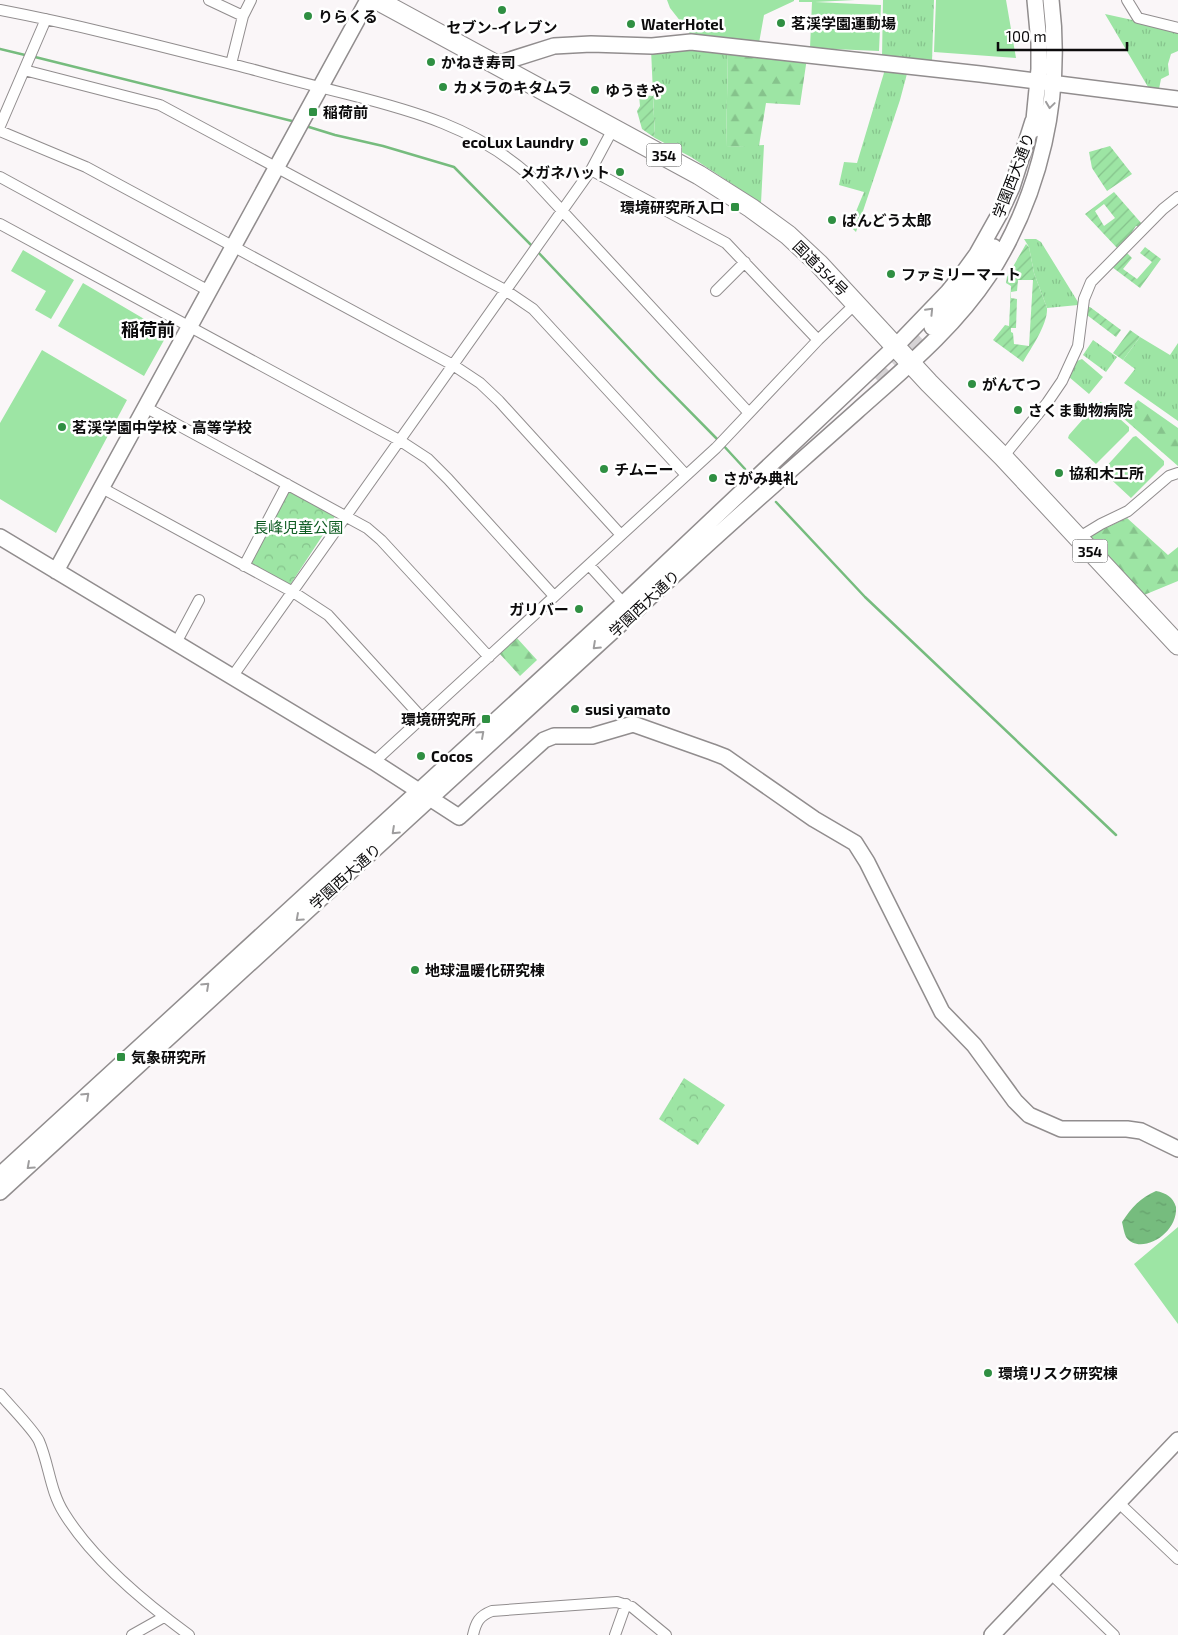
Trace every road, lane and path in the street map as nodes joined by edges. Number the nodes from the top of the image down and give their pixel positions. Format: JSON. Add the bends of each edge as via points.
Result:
{"nodes":[{"id":1,"x":209,"y":0,"type":"edge"},
{"id":2,"x":251,"y":0,"type":"edge"},
{"id":3,"x":368,"y":0,"type":"edge"},
{"id":4,"x":377,"y":0,"type":"edge"},
{"id":5,"x":1035,"y":0,"type":"edge"},
{"id":6,"x":1051,"y":0,"type":"edge"},
{"id":7,"x":1128,"y":0,"type":"edge"},
{"id":8,"x":0,"y":10,"type":"edge"},
{"id":9,"x":242,"y":16,"type":"junction"},
{"id":10,"x":46,"y":18,"type":"junction"},
{"id":11,"x":1178,"y":28,"type":"edge"},
{"id":12,"x":231,"y":64,"type":"junction"},
{"id":13,"x":497,"y":64,"type":"junction"},
{"id":14,"x":24,"y":70,"type":"junction"},
{"id":15,"x":1046,"y":82,"type":"junction"},
{"id":16,"x":320,"y":87,"type":"junction"},
{"id":17,"x":1178,"y":99,"type":"edge"},
{"id":18,"x":1040,"y":124,"type":"junction"},
{"id":19,"x":0,"y":126,"type":"edge"},
{"id":20,"x":614,"y":127,"type":"junction"},
{"id":21,"x":0,"y":131,"type":"edge"},
{"id":22,"x":276,"y":167,"type":"junction"},
{"id":23,"x":591,"y":170,"type":"junction"},
{"id":24,"x":0,"y":177,"type":"edge"},
{"id":25,"x":1178,"y":196,"type":"edge"},
{"id":26,"x":562,"y":211,"type":"junction"},
{"id":27,"x":0,"y":224,"type":"edge"},
{"id":28,"x":233,"y":247,"type":"junction"},
{"id":29,"x":745,"y":262,"type":"junction"},
{"id":30,"x":505,"y":290,"type":"junction"},
{"id":31,"x":209,"y":291,"type":"junction"},
{"id":32,"x":716,"y":291,"type":"dead end"},
{"id":33,"x":849,"y":310,"type":"dead end"},
{"id":34,"x":189,"y":327,"type":"junction"},
{"id":35,"x":932,"y":327,"type":"tunnel mouth"},
{"id":36,"x":818,"y":340,"type":"junction"},
{"id":37,"x":896,"y":346,"type":"junction"},
{"id":38,"x":911,"y":362,"type":"junction"},
{"id":39,"x":453,"y":365,"type":"junction"},
{"id":40,"x":877,"y":380,"type":"tunnel mouth"},
{"id":41,"x":146,"y":407,"type":"junction"},
{"id":42,"x":749,"y":413,"type":"junction"},
{"id":43,"x":399,"y":440,"type":"junction"},
{"id":44,"x":1003,"y":456,"type":"junction"},
{"id":45,"x":1178,"y":473,"type":"edge"},
{"id":46,"x":686,"y":476,"type":"junction"},
{"id":47,"x":287,"y":484,"type":"junction"},
{"id":48,"x":102,"y":488,"type":"junction"},
{"id":49,"x":346,"y":516,"type":"junction"},
{"id":50,"x":621,"y":535,"type":"junction"},
{"id":51,"x":0,"y":537,"type":"edge"},
{"id":52,"x":1078,"y":538,"type":"junction"},
{"id":53,"x":685,"y":555,"type":"junction"},
{"id":54,"x":589,"y":565,"type":"junction"},
{"id":55,"x":244,"y":566,"type":"junction"},
{"id":56,"x":56,"y":571,"type":"junction"},
{"id":57,"x":293,"y":592,"type":"junction"},
{"id":58,"x":554,"y":596,"type":"junction"},
{"id":59,"x":200,"y":600,"type":"dead end"},
{"id":60,"x":628,"y":608,"type":"junction"},
{"id":61,"x":176,"y":643,"type":"junction"},
{"id":62,"x":1178,"y":645,"type":"edge"},
{"id":63,"x":489,"y":657,"type":"junction"},
{"id":64,"x":232,"y":677,"type":"junction"},
{"id":65,"x":422,"y":718,"type":"junction"},
{"id":66,"x":374,"y":762,"type":"junction"},
{"id":67,"x":425,"y":794,"type":"junction"},
{"id":68,"x":1178,"y":1149,"type":"edge"},
{"id":69,"x":0,"y":1175,"type":"edge"},
{"id":70,"x":0,"y":1192,"type":"edge"},
{"id":71,"x":0,"y":1394,"type":"edge"},
{"id":72,"x":1178,"y":1440,"type":"edge"},
{"id":73,"x":1119,"y":1503,"type":"junction"},
{"id":74,"x":1178,"y":1559,"type":"edge"},
{"id":75,"x":1051,"y":1574,"type":"junction"},
{"id":76,"x":626,"y":1604,"type":"junction"},
{"id":77,"x":164,"y":1617,"type":"junction"},
{"id":78,"x":132,"y":1635,"type":"edge"},
{"id":79,"x":189,"y":1635,"type":"edge"},
{"id":80,"x":473,"y":1635,"type":"edge"},
{"id":81,"x":615,"y":1635,"type":"edge"},
{"id":82,"x":666,"y":1635,"type":"edge"},
{"id":83,"x":992,"y":1635,"type":"edge"},
{"id":84,"x":1114,"y":1635,"type":"edge"}],
"edges":[{"from":1,"to":9,"type":"street"},
{"from":2,"to":9,"type":"street"},
{"from":3,"to":16,"type":"main road"},
{"from":4,"to":13,"type":"highway","name":"国道354号","number":"354"},
{"from":5,"to":15,"type":"main road","name":"学園西大通り"},
{"from":6,"to":15,"type":"main road","name":"学園西大通り","via":[[1054,41]]},
{"from":7,"to":11,"type":"street","via":[[1138,18]]},
{"from":8,"to":10,"type":"street"},
{"from":9,"to":12,"type":"street"},
{"from":10,"to":12,"type":"street"},
{"from":10,"to":14,"type":"street"},
{"from":12,"to":16,"type":"street"},
{"from":13,"to":15,"type":"main road","via":[[554,46],[652,46],[691,42]]},
{"from":13,"to":20,"type":"highway","name":"国道354号","number":"354"},
{"from":14,"to":19,"type":"street"},
{"from":14,"to":22,"type":"street","via":[[160,105]]},
{"from":15,"to":17,"type":"main road"},
{"from":15,"to":18,"type":"main road","name":"学園西大通り"},
{"from":16,"to":22,"type":"main road"},
{"from":16,"to":26,"type":"street","via":[[444,122],[516,164]]},
{"from":18,"to":35,"type":"main road","name":"学園西大通り","via":[[1033,138],[1020,193],[1001,235],[986,260]]},
{"from":37,"to":18,"type":"main road","name":"学園西大通り","one_way":true,"via":[[948,292],[977,254],[1000,213]]},
{"from":18,"to":38,"type":"main road","name":"学園西大通り","via":[[1043,152],[1010,238],[973,298]]},
{"from":20,"to":23,"type":"street"},
{"from":20,"to":37,"type":"highway","name":"国道354号","number":"354","via":[[730,194],[788,235]]},
{"from":21,"to":28,"type":"street","via":[[86,167]]},
{"from":22,"to":28,"type":"main road"},
{"from":22,"to":30,"type":"street"},
{"from":23,"to":26,"type":"street"},
{"from":23,"to":29,"type":"street","via":[[726,243]]},
{"from":24,"to":31,"type":"street"},
{"from":25,"to":44,"type":"street","via":[[1091,282],[1084,298],[1078,346],[1062,381]]},
{"from":26,"to":30,"type":"street"},
{"from":26,"to":42,"type":"street"},
{"from":27,"to":34,"type":"street"},
{"from":28,"to":31,"type":"main road"},
{"from":28,"to":39,"type":"street"},
{"from":29,"to":32,"type":"street"},
{"from":29,"to":36,"type":"street"},
{"from":30,"to":39,"type":"street"},
{"from":30,"to":46,"type":"street","via":[[533,308]]},
{"from":31,"to":34,"type":"main road"},
{"from":33,"to":36,"type":"street"},
{"from":34,"to":41,"type":"main road"},
{"from":34,"to":43,"type":"street"},
{"from":36,"to":42,"type":"street"},
{"from":37,"to":38,"type":"highway","name":"国道354号","number":"354"},
{"from":37,"to":53,"type":"main road","name":"学園西大通り"},
{"from":38,"to":44,"type":"highway","name":"国道354号","number":"354"},
{"from":38,"to":53,"type":"main road","name":"学園西大通り"},
{"from":39,"to":43,"type":"street"},
{"from":39,"to":50,"type":"street","via":[[499,401]]},
{"from":40,"to":53,"type":"main road","name":"学園西大通り","via":[[696,550]]},
{"from":41,"to":47,"type":"street"},
{"from":41,"to":48,"type":"main road"},
{"from":42,"to":46,"type":"street"},
{"from":43,"to":49,"type":"street"},
{"from":43,"to":58,"type":"street","via":[[428,459],[448,478]]},
{"from":44,"to":52,"type":"highway","name":"国道354号","number":"354"},
{"from":45,"to":52,"type":"street","via":[[1169,476],[1128,511]]},
{"from":46,"to":50,"type":"street"},
{"from":47,"to":49,"type":"street"},
{"from":47,"to":55,"type":"street"},
{"from":48,"to":55,"type":"street"},
{"from":48,"to":56,"type":"main road"},
{"from":49,"to":57,"type":"street"},
{"from":49,"to":63,"type":"street","via":[[380,540]]},
{"from":50,"to":54,"type":"street"},
{"from":51,"to":56,"type":"main road"},
{"from":52,"to":62,"type":"highway","name":"国道354号","number":"354"},
{"from":53,"to":60,"type":"main road","name":"学園西大通り"},
{"from":54,"to":58,"type":"street"},
{"from":54,"to":60,"type":"street"},
{"from":55,"to":57,"type":"street"},
{"from":56,"to":61,"type":"main road"},
{"from":57,"to":64,"type":"street"},
{"from":57,"to":65,"type":"street","via":[[328,615]]},
{"from":58,"to":63,"type":"street"},
{"from":59,"to":61,"type":"street"},
{"from":60,"to":67,"type":"main road","name":"学園西大通り"},
{"from":61,"to":64,"type":"main road"},
{"from":63,"to":65,"type":"street"},
{"from":64,"to":66,"type":"main road"},
{"from":65,"to":66,"type":"street"},
{"from":66,"to":67,"type":"main road"},
{"from":67,"to":68,"type":"main road","via":[[459,817],[544,740],[554,736],[592,736],[633,724],[725,758],[855,843],[942,1012],[974,1045],[1029,1115],[1061,1129],[1141,1131]]},
{"from":69,"to":67,"type":"main road","name":"学園西大通り","one_way":true},
{"from":67,"to":70,"type":"main road","name":"学園西大通り","one_way":true},
{"from":71,"to":77,"type":"street","via":[[38,1440],[63,1513],[102,1561]]},
{"from":72,"to":73,"type":"main road"},
{"from":73,"to":74,"type":"street"},
{"from":73,"to":75,"type":"main road"},
{"from":75,"to":83,"type":"main road"},
{"from":75,"to":84,"type":"street"},
{"from":76,"to":80,"type":"street","via":[[492,1611],[477,1620]]},
{"from":76,"to":81,"type":"street"},
{"from":76,"to":82,"type":"street"},
{"from":77,"to":78,"type":"street"},
{"from":77,"to":79,"type":"street"}]}
